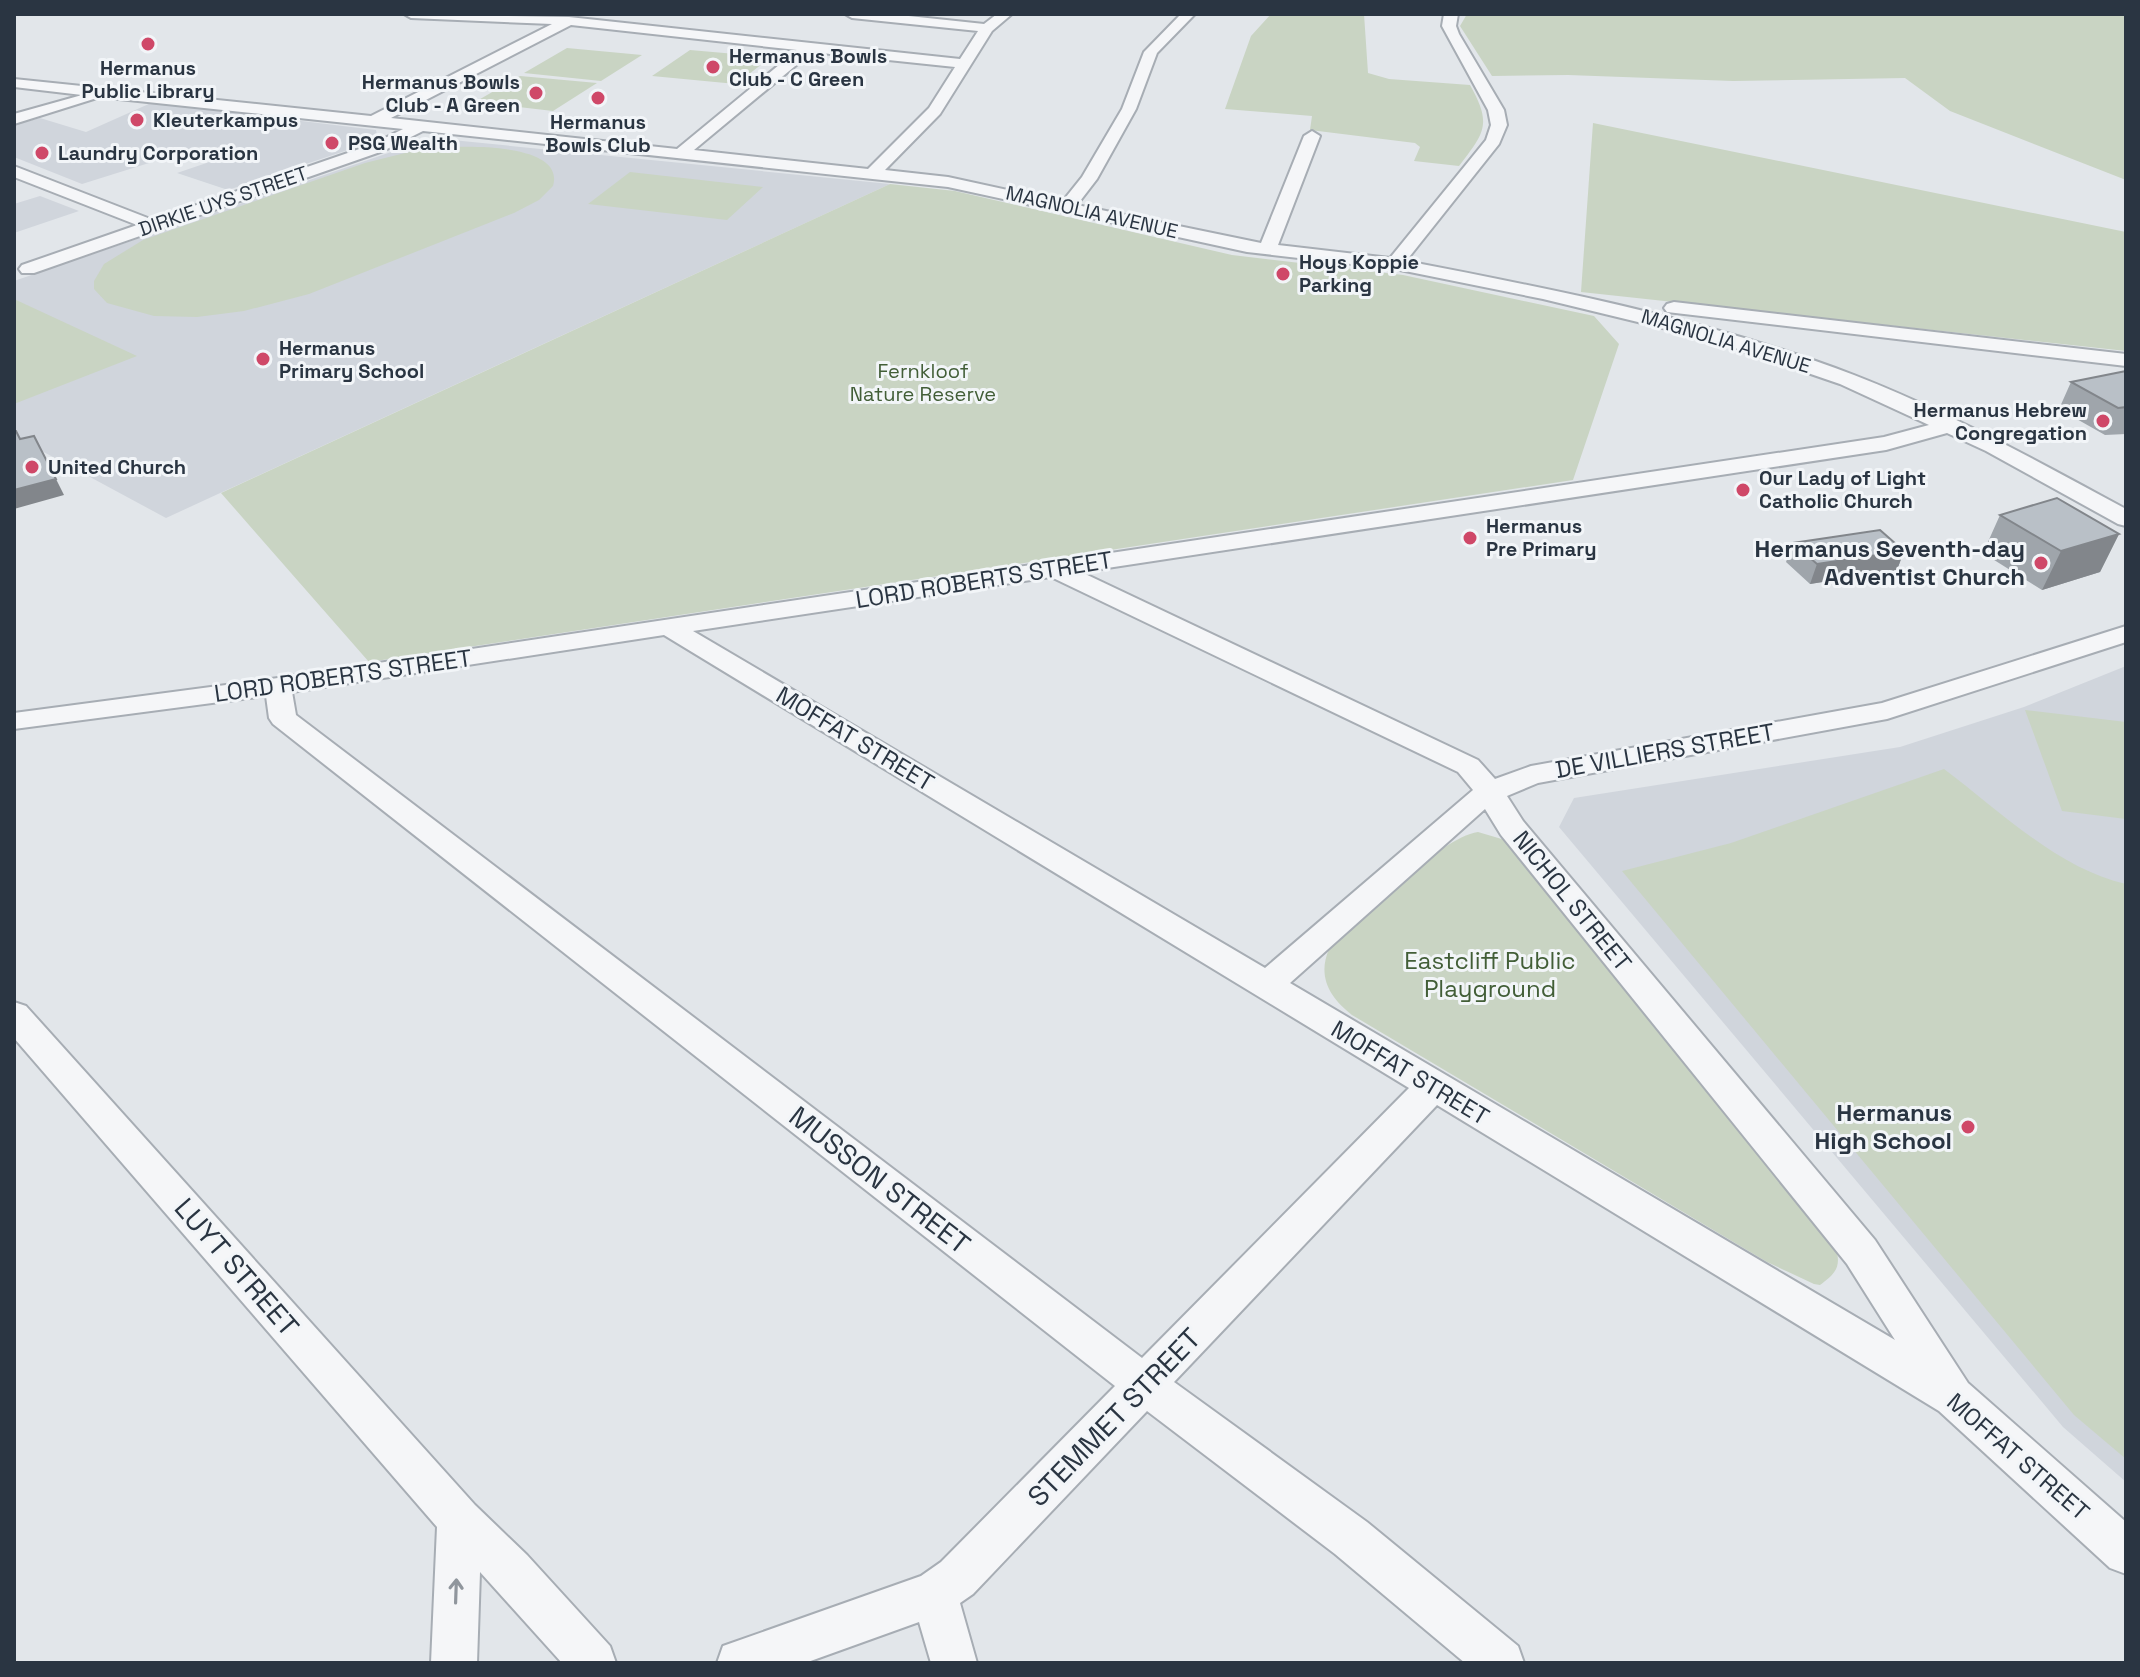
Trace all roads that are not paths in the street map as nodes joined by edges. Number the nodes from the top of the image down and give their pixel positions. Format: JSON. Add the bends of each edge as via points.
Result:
{"nodes":[{"id":1,"x":411,"y":14,"type":"edge"},
{"id":2,"x":583,"y":14,"type":"edge"},
{"id":3,"x":852,"y":14,"type":"edge"},
{"id":4,"x":1005,"y":14,"type":"edge"},
{"id":5,"x":1188,"y":14,"type":"edge"},
{"id":6,"x":1451,"y":14,"type":"edge"},
{"id":7,"x":569,"y":21,"type":"junction"},
{"id":8,"x":987,"y":28,"type":"junction"},
{"id":9,"x":809,"y":47,"type":"junction"},
{"id":10,"x":964,"y":64,"type":"junction"},
{"id":11,"x":14,"y":83,"type":"edge"},
{"id":12,"x":107,"y":91,"type":"junction"},
{"id":13,"x":14,"y":119,"type":"edge"},
{"id":14,"x":370,"y":123,"type":"junction"},
{"id":15,"x":417,"y":128,"type":"junction"},
{"id":16,"x":1312,"y":136,"type":"dead end"},
{"id":17,"x":679,"y":155,"type":"junction"},
{"id":18,"x":14,"y":171,"type":"edge"},
{"id":19,"x":871,"y":175,"type":"junction"},
{"id":20,"x":1067,"y":206,"type":"junction"},
{"id":21,"x":151,"y":225,"type":"junction"},
{"id":22,"x":1267,"y":250,"type":"junction"},
{"id":23,"x":1395,"y":264,"type":"junction"},
{"id":24,"x":19,"y":271,"type":"edge"},
{"id":25,"x":1576,"y":299,"type":"junction"},
{"id":26,"x":1730,"y":314,"type":"junction"},
{"id":27,"x":1715,"y":335,"type":"junction"},
{"id":28,"x":2126,"y":360,"type":"edge"},
{"id":29,"x":1951,"y":425,"type":"junction"},
{"id":30,"x":2126,"y":519,"type":"edge"},
{"id":31,"x":1055,"y":569,"type":"junction"},
{"id":32,"x":670,"y":628,"type":"junction"},
{"id":33,"x":2126,"y":634,"type":"edge"},
{"id":34,"x":278,"y":686,"type":"junction"},
{"id":35,"x":14,"y":721,"type":"edge"},
{"id":36,"x":1490,"y":792,"type":"junction"},
{"id":37,"x":1266,"y":986,"type":"junction"},
{"id":38,"x":14,"y":1015,"type":"edge"},
{"id":39,"x":1432,"y":1087,"type":"junction"},
{"id":40,"x":1145,"y":1385,"type":"junction"},
{"id":41,"x":1954,"y":1397,"type":"junction"},
{"id":42,"x":459,"y":1520,"type":"junction"},
{"id":43,"x":2126,"y":1552,"type":"edge"},
{"id":44,"x":934,"y":1594,"type":"junction"},
{"id":45,"x":454,"y":1663,"type":"edge"},
{"id":46,"x":593,"y":1663,"type":"edge"},
{"id":47,"x":740,"y":1663,"type":"edge"},
{"id":48,"x":954,"y":1663,"type":"edge"},
{"id":49,"x":1501,"y":1663,"type":"edge"}],
"edges":[{"from":1,"to":7,"type":"street"},
{"from":2,"to":7,"type":"street"},
{"from":3,"to":8,"type":"street"},
{"from":4,"to":8,"type":"street"},
{"from":5,"to":20,"type":"street","via":[[1151,52],[1129,109]]},
{"from":6,"to":23,"type":"street","via":[[1449,26],[1496,110],[1498,130]]},
{"from":7,"to":9,"type":"street"},
{"from":7,"to":14,"type":"street"},
{"from":8,"to":10,"type":"street"},
{"from":9,"to":10,"type":"street"},
{"from":9,"to":17,"type":"street"},
{"from":10,"to":19,"type":"street","via":[[935,111]]},
{"from":11,"to":12,"type":"street","name":"MAGNOLIA AVENUE"},
{"from":12,"to":13,"type":"street"},
{"from":12,"to":14,"type":"street","name":"MAGNOLIA AVENUE"},
{"from":14,"to":15,"type":"street","name":"MAGNOLIA AVENUE"},
{"from":15,"to":17,"type":"street","name":"MAGNOLIA AVENUE"},
{"from":15,"to":21,"type":"street","name":"DIRKIE UYS STREET","via":[[390,144]]},
{"from":16,"to":22,"type":"street"},
{"from":17,"to":19,"type":"street","name":"MAGNOLIA AVENUE"},
{"from":18,"to":21,"type":"street"},
{"from":19,"to":20,"type":"street","name":"MAGNOLIA AVENUE","via":[[982,188]]},
{"from":20,"to":22,"type":"street","name":"MAGNOLIA AVENUE"},
{"from":21,"to":24,"type":"street","name":"DIRKIE UYS STREET"},
{"from":22,"to":23,"type":"street","name":"MAGNOLIA AVENUE"},
{"from":23,"to":25,"type":"street","name":"MAGNOLIA AVENUE"},
{"from":25,"to":26,"type":"street"},
{"from":25,"to":27,"type":"street","name":"MAGNOLIA AVENUE"},
{"from":26,"to":27,"type":"street"},
{"from":26,"to":28,"type":"street"},
{"from":27,"to":29,"type":"street","name":"MAGNOLIA AVENUE","via":[[1847,380]]},
{"from":29,"to":30,"type":"street","name":"MAGNOLIA AVENUE"},
{"from":29,"to":31,"type":"street","name":"LORD ROBERTS STREET","via":[[1886,443]]},
{"from":31,"to":32,"type":"street","name":"LORD ROBERTS STREET"},
{"from":31,"to":36,"type":"street","name":"NICHOL STREET","via":[[1468,766]]},
{"from":32,"to":34,"type":"street","name":"LORD ROBERTS STREET"},
{"from":32,"to":37,"type":"street","name":"MOFFAT STREET"},
{"from":33,"to":36,"type":"street","name":"DE VILLIERS STREET","via":[[1887,711],[1531,775]]},
{"from":34,"to":35,"type":"street","name":"LORD ROBERTS STREET"},
{"from":34,"to":40,"type":"street","name":"MUSSON STREET","via":[[283,718]]},
{"from":36,"to":37,"type":"street","name":"DE VILLIERS STREET"},
{"from":36,"to":41,"type":"street","name":"NICHOL STREET","via":[[1512,828],[1861,1252]]},
{"from":37,"to":39,"type":"street","name":"MOFFAT STREET"},
{"from":38,"to":42,"type":"street","name":"LUYT STREET"},
{"from":39,"to":40,"type":"street","name":"STEMMET STREET"},
{"from":39,"to":41,"type":"street","name":"MOFFAT STREET"},
{"from":40,"to":44,"type":"street","name":"STEMMET STREET","via":[[975,1560]]},
{"from":40,"to":49,"type":"street","name":"MUSSON STREET","via":[[1351,1538]]},
{"from":41,"to":43,"type":"street","name":"MOFFAT STREET"},
{"from":45,"to":42,"type":"street","one_way":true},
{"from":42,"to":46,"type":"street","name":"LUYT STREET"},
{"from":44,"to":47,"type":"street","name":"STEMMET STREET"},
{"from":44,"to":48,"type":"street"}]}
